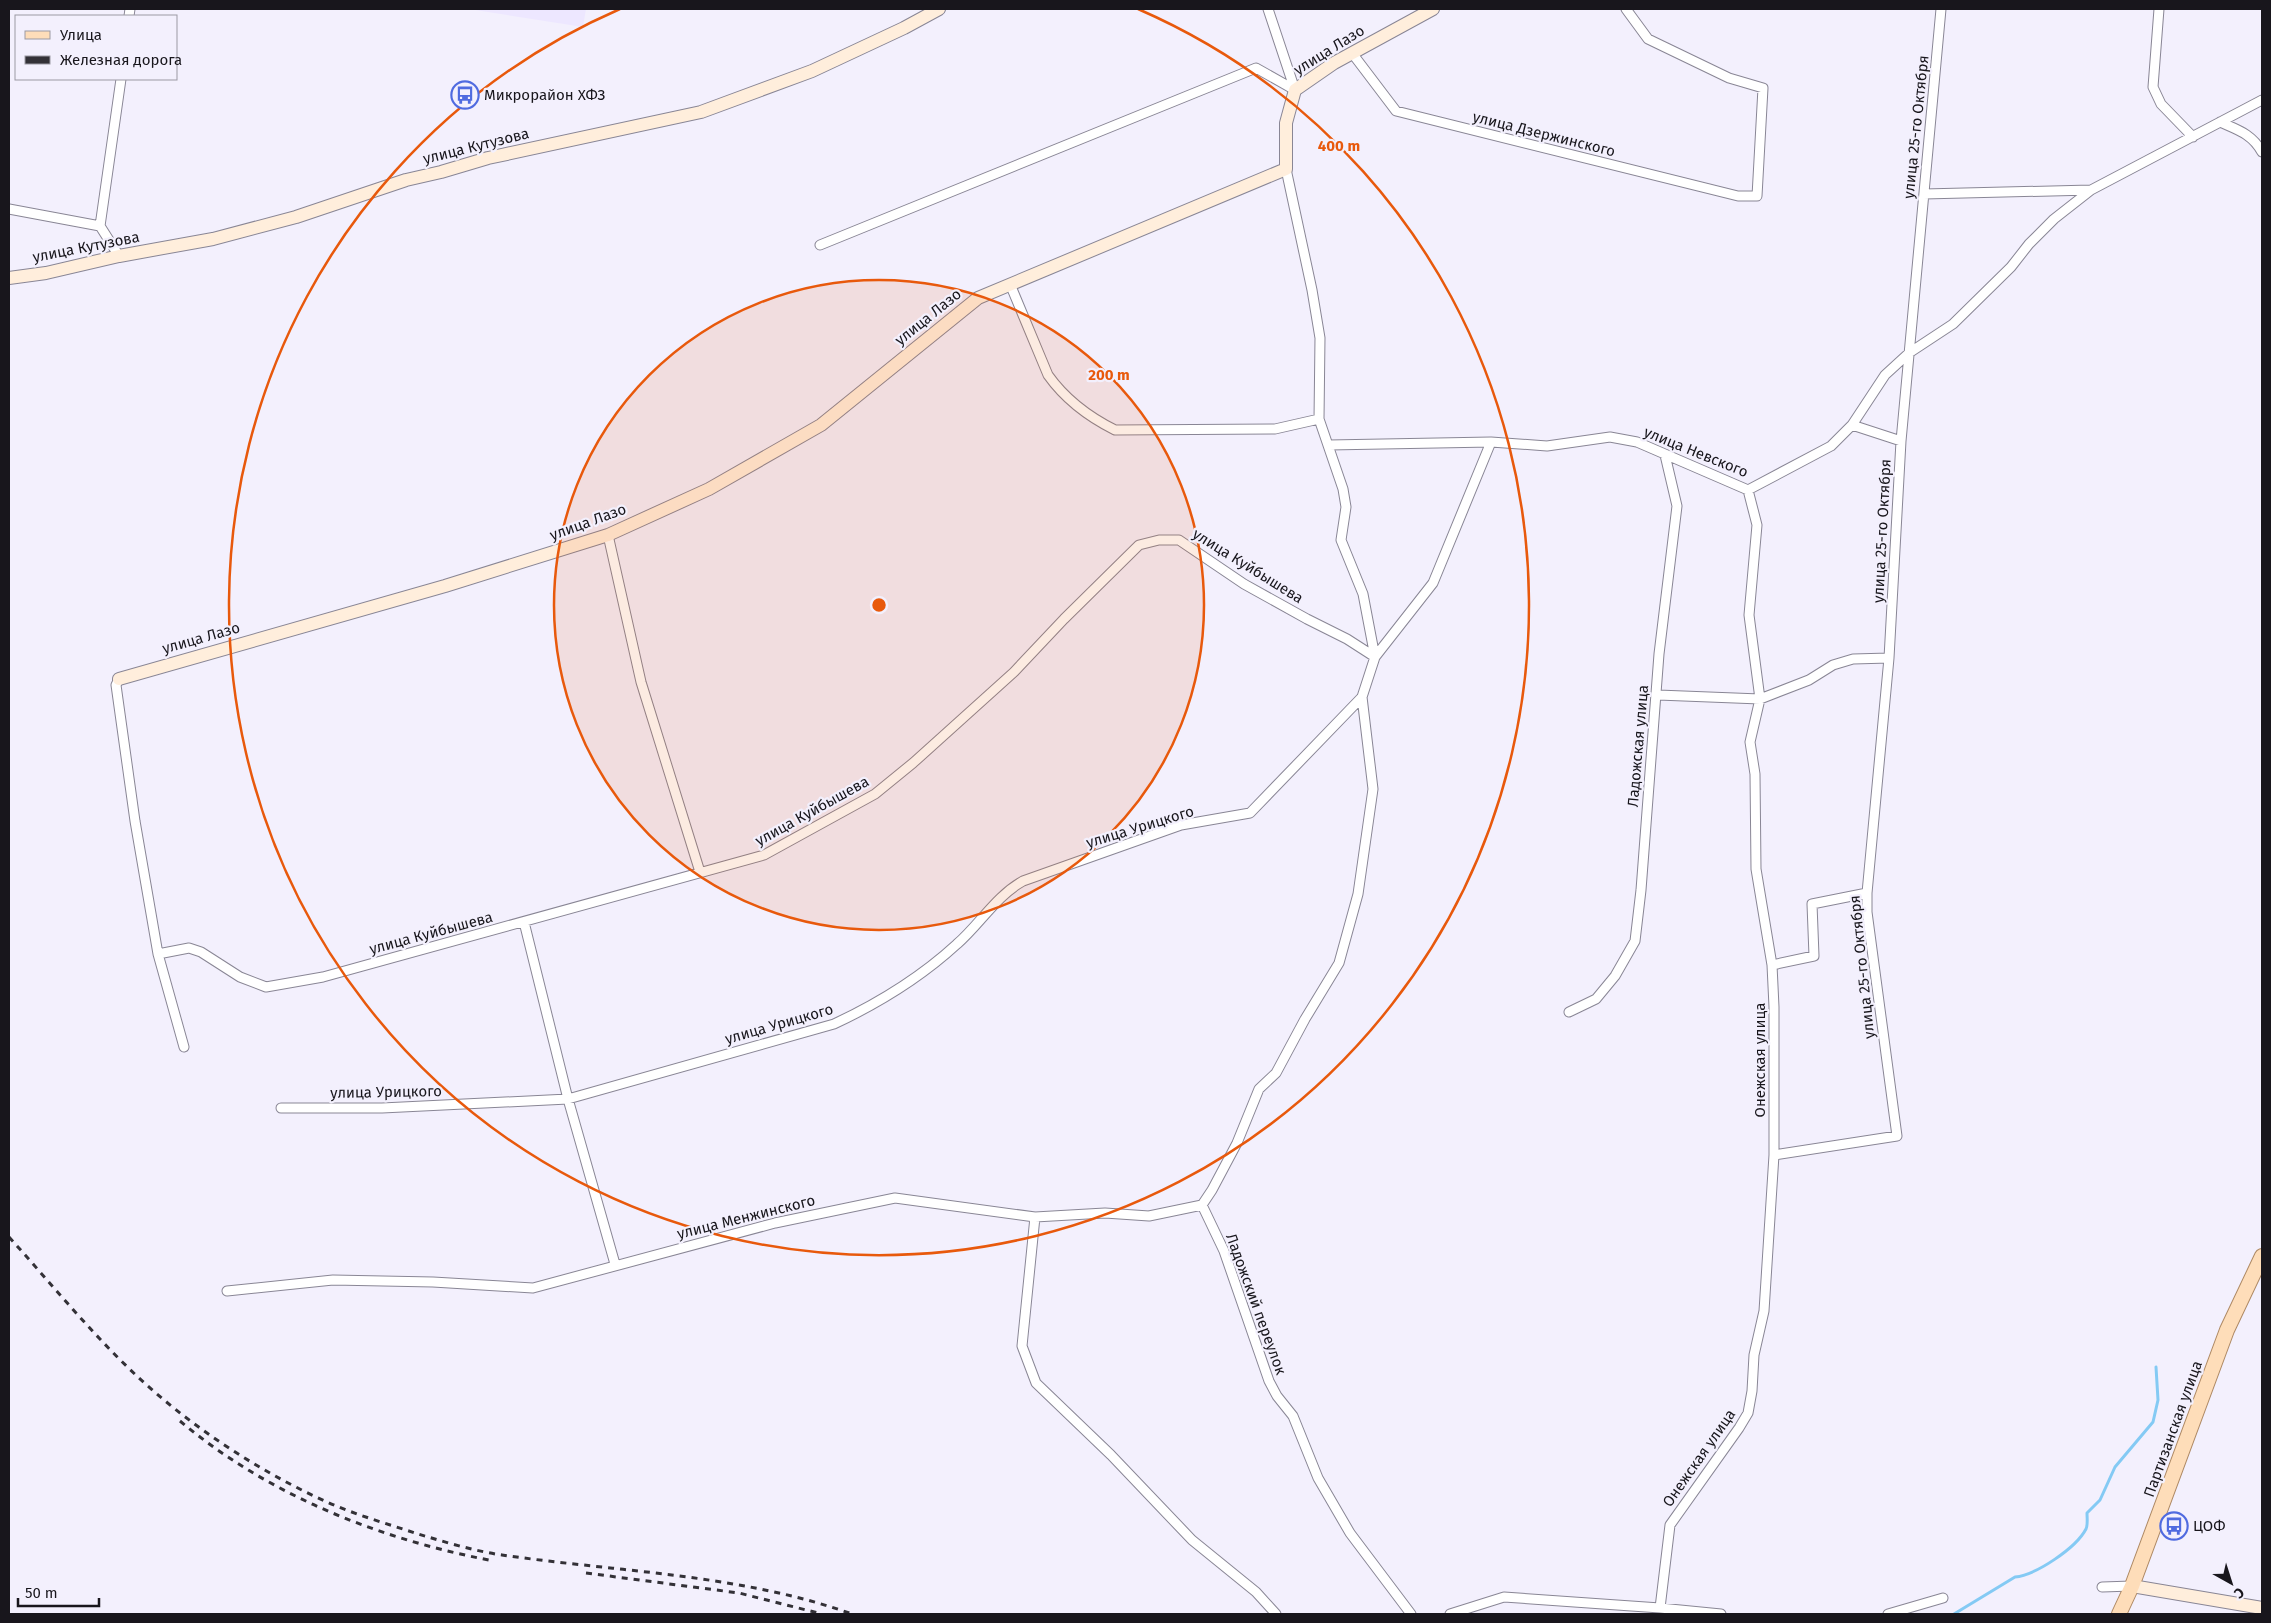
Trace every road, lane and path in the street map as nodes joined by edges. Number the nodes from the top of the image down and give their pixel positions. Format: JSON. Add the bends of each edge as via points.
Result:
{"nodes":[{"id":1,"x":939,"y":9,"type":"edge"},
{"id":2,"x":1268,"y":9,"type":"edge"},
{"id":3,"x":1433,"y":9,"type":"edge"},
{"id":4,"x":1626,"y":9,"type":"edge"},
{"id":5,"x":1941,"y":9,"type":"edge"},
{"id":6,"x":2159,"y":9,"type":"edge"},
{"id":7,"x":1352,"y":53,"type":"junction"},
{"id":8,"x":121,"y":80,"type":"edge"},
{"id":9,"x":1295,"y":90,"type":"junction"},
{"id":10,"x":2262,"y":100,"type":"edge"},
{"id":11,"x":2220,"y":122,"type":"junction"},
{"id":12,"x":2193,"y":137,"type":"junction"},
{"id":13,"x":2262,"y":152,"type":"edge"},
{"id":14,"x":1286,"y":169,"type":"junction"},
{"id":15,"x":2091,"y":190,"type":"junction"},
{"id":16,"x":1924,"y":194,"type":"junction"},
{"id":17,"x":9,"y":209,"type":"edge"},
{"id":18,"x":100,"y":226,"type":"junction"},
{"id":19,"x":820,"y":245,"type":"dead end"},
{"id":20,"x":119,"y":256,"type":"junction"},
{"id":21,"x":9,"y":278,"type":"edge"},
{"id":22,"x":1010,"y":284,"type":"junction"},
{"id":23,"x":1909,"y":353,"type":"junction"},
{"id":24,"x":1319,"y":419,"type":"junction"},
{"id":25,"x":1852,"y":425,"type":"junction"},
{"id":26,"x":1901,"y":440,"type":"junction"},
{"id":27,"x":1491,"y":442,"type":"junction"},
{"id":28,"x":1328,"y":445,"type":"junction"},
{"id":29,"x":1665,"y":455,"type":"junction"},
{"id":30,"x":1748,"y":490,"type":"junction"},
{"id":31,"x":608,"y":536,"type":"junction"},
{"id":32,"x":1375,"y":657,"type":"junction"},
{"id":33,"x":1889,"y":658,"type":"junction"},
{"id":34,"x":119,"y":679,"type":"joint"},
{"id":35,"x":1658,"y":695,"type":"junction"},
{"id":36,"x":1362,"y":697,"type":"junction"},
{"id":37,"x":1760,"y":699,"type":"junction"},
{"id":38,"x":700,"y":872,"type":"junction"},
{"id":39,"x":1867,"y":893,"type":"junction"},
{"id":40,"x":524,"y":922,"type":"junction"},
{"id":41,"x":158,"y":954,"type":"junction"},
{"id":42,"x":1772,"y":965,"type":"junction"},
{"id":43,"x":1568,"y":1012,"type":"dead end"},
{"id":44,"x":184,"y":1047,"type":"dead end"},
{"id":45,"x":568,"y":1099,"type":"junction"},
{"id":46,"x":281,"y":1108,"type":"dead end"},
{"id":47,"x":1774,"y":1155,"type":"junction"},
{"id":48,"x":1202,"y":1205,"type":"junction"},
{"id":49,"x":1035,"y":1217,"type":"junction"},
{"id":50,"x":2262,"y":1256,"type":"edge"},
{"id":51,"x":615,"y":1264,"type":"junction"},
{"id":52,"x":227,"y":1291,"type":"dead end"},
{"id":53,"x":2132,"y":1586,"type":"junction"},
{"id":54,"x":2102,"y":1587,"type":"dead end"},
{"id":55,"x":1943,"y":1598,"type":"dead end"},
{"id":56,"x":1660,"y":1608,"type":"junction"},
{"id":57,"x":2262,"y":1608,"type":"edge"},
{"id":58,"x":1276,"y":1614,"type":"edge"},
{"id":59,"x":1411,"y":1614,"type":"edge"},
{"id":60,"x":1450,"y":1614,"type":"edge"},
{"id":61,"x":1721,"y":1614,"type":"edge"},
{"id":62,"x":1888,"y":1614,"type":"edge"},
{"id":63,"x":2119,"y":1614,"type":"edge"}],
"edges":[{"from":1,"to":20,"type":"street","name":"улица Кутузова","via":[[812,71],[701,112],[488,158],[406,180],[296,217],[213,239]]},
{"from":2,"to":9,"type":"street"},
{"from":3,"to":7,"type":"street","name":"улица Лазо"},
{"from":4,"to":7,"type":"street","name":"улица Дзержинского","via":[[1648,39],[1729,78],[1763,88],[1757,196],[1738,196],[1396,111]]},
{"from":5,"to":16,"type":"street","name":"улица 25-го Октября"},
{"from":6,"to":12,"type":"street","via":[[2153,87],[2161,104]]},
{"from":7,"to":9,"type":"street","name":"улица Лазо"},
{"from":8,"to":18,"type":"street"},
{"from":9,"to":14,"type":"street","name":"улица Лазо","via":[[1286,123]]},
{"from":9,"to":19,"type":"street","name":"улица Лазо","via":[[1256,68]]},
{"from":10,"to":11,"type":"street","name":"улица Невского"},
{"from":11,"to":12,"type":"street","name":"улица Невского"},
{"from":11,"to":13,"type":"street","via":[[2246,133]]},
{"from":12,"to":15,"type":"street","name":"улица Невского"},
{"from":14,"to":22,"type":"street","name":"улица Лазо"},
{"from":14,"to":24,"type":"street","via":[[1320,338]]},
{"from":15,"to":16,"type":"street"},
{"from":15,"to":23,"type":"street","name":"улица Невского","via":[[2054,219],[2011,268],[1953,324]]},
{"from":16,"to":23,"type":"street","name":"улица 25-го Октября"},
{"from":17,"to":18,"type":"street"},
{"from":18,"to":20,"type":"street"},
{"from":20,"to":21,"type":"street","name":"улица Кутузова"},
{"from":22,"to":24,"type":"street","via":[[1056,387],[1092,419],[1115,430],[1275,429]]},
{"from":22,"to":31,"type":"street","name":"улица Лазо","via":[[978,298],[821,425],[709,489]]},
{"from":23,"to":25,"type":"street","name":"улица Невского","via":[[1885,375]]},
{"from":23,"to":26,"type":"street","name":"улица 25-го Октября"},
{"from":24,"to":28,"type":"street"},
{"from":25,"to":26,"type":"street"},
{"from":25,"to":30,"type":"street","name":"улица Невского","via":[[1831,446]]},
{"from":26,"to":33,"type":"street","name":"улица 25-го Октября"},
{"from":27,"to":28,"type":"street","name":"улица Невского"},
{"from":27,"to":29,"type":"street","name":"улица Невского","via":[[1547,446],[1610,437],[1637,442]]},
{"from":27,"to":32,"type":"street","via":[[1433,583]]},
{"from":28,"to":32,"type":"street","via":[[1346,507],[1341,540],[1364,594]]},
{"from":29,"to":30,"type":"street","name":"улица Невского"},
{"from":29,"to":35,"type":"street","name":"Ладожская улица","via":[[1677,506],[1659,654]]},
{"from":30,"to":37,"type":"street","name":"Онежская улица","via":[[1757,525],[1749,614]]},
{"from":31,"to":34,"type":"street","name":"улица Лазо"},
{"from":31,"to":38,"type":"street","via":[[641,682]]},
{"from":32,"to":36,"type":"street"},
{"from":32,"to":38,"type":"street","name":"улица Куйбышева","via":[[1244,584],[1179,540],[1139,545],[1014,672],[875,794],[764,855]]},
{"from":33,"to":37,"type":"street","via":[[1853,659],[1833,665],[1809,680]]},
{"from":33,"to":39,"type":"street","name":"улица 25-го Октября"},
{"from":34,"to":41,"type":"street","name":"улица Лазо","via":[[116,685],[135,821]]},
{"from":35,"to":37,"type":"street"},
{"from":35,"to":43,"type":"street","name":"Ладожская улица","via":[[1635,941],[1615,976],[1596,999]]},
{"from":36,"to":45,"type":"street","name":"улица Урицкого","via":[[1250,813],[1181,825],[1023,881],[1002,896],[958,944],[871,1007],[834,1024]]},
{"from":36,"to":48,"type":"street","via":[[1373,789],[1356,902],[1339,963],[1304,1019],[1276,1073],[1258,1089],[1237,1142]]},
{"from":37,"to":42,"type":"street","name":"Онежская улица","via":[[1750,742],[1755,774],[1756,869]]},
{"from":38,"to":40,"type":"street","name":"улица Куйбышева"},
{"from":39,"to":42,"type":"street","via":[[1812,904],[1814,956]]},
{"from":39,"to":47,"type":"street","name":"улица 25-го Октября","via":[[1897,1136]]},
{"from":40,"to":41,"type":"street","name":"улица Куйбышева","via":[[323,976],[266,987],[240,977],[189,948]]},
{"from":40,"to":45,"type":"street"},
{"from":41,"to":44,"type":"street","name":"улица Лазо"},
{"from":42,"to":47,"type":"street","name":"Онежская улица"},
{"from":45,"to":46,"type":"street","name":"улица Урицкого","via":[[382,1108]]},
{"from":45,"to":51,"type":"street"},
{"from":47,"to":56,"type":"street","name":"Онежская улица","via":[[1764,1311],[1754,1355],[1748,1413],[1670,1525]]},
{"from":48,"to":49,"type":"street","name":"улица Менжинского","via":[[1148,1216]]},
{"from":48,"to":59,"type":"street","name":"Ладожский переулок","via":[[1224,1251],[1269,1381],[1293,1416],[1318,1478],[1350,1533]]},
{"from":49,"to":51,"type":"street","name":"улица Менжинского","via":[[895,1198],[775,1223]]},
{"from":49,"to":58,"type":"street","via":[[1022,1346],[1036,1383],[1192,1540],[1256,1592]]},
{"from":50,"to":53,"type":"main road","name":"Партизанская улица","via":[[2227,1330]]},
{"from":51,"to":52,"type":"street","name":"улица Менжинского","via":[[533,1288],[333,1280]]},
{"from":53,"to":54,"type":"street"},
{"from":53,"to":57,"type":"street"},
{"from":53,"to":63,"type":"main road","name":"Партизанская улица"},
{"from":55,"to":62,"type":"street"},
{"from":56,"to":60,"type":"street","via":[[1504,1597]]},
{"from":56,"to":61,"type":"street"}]}
